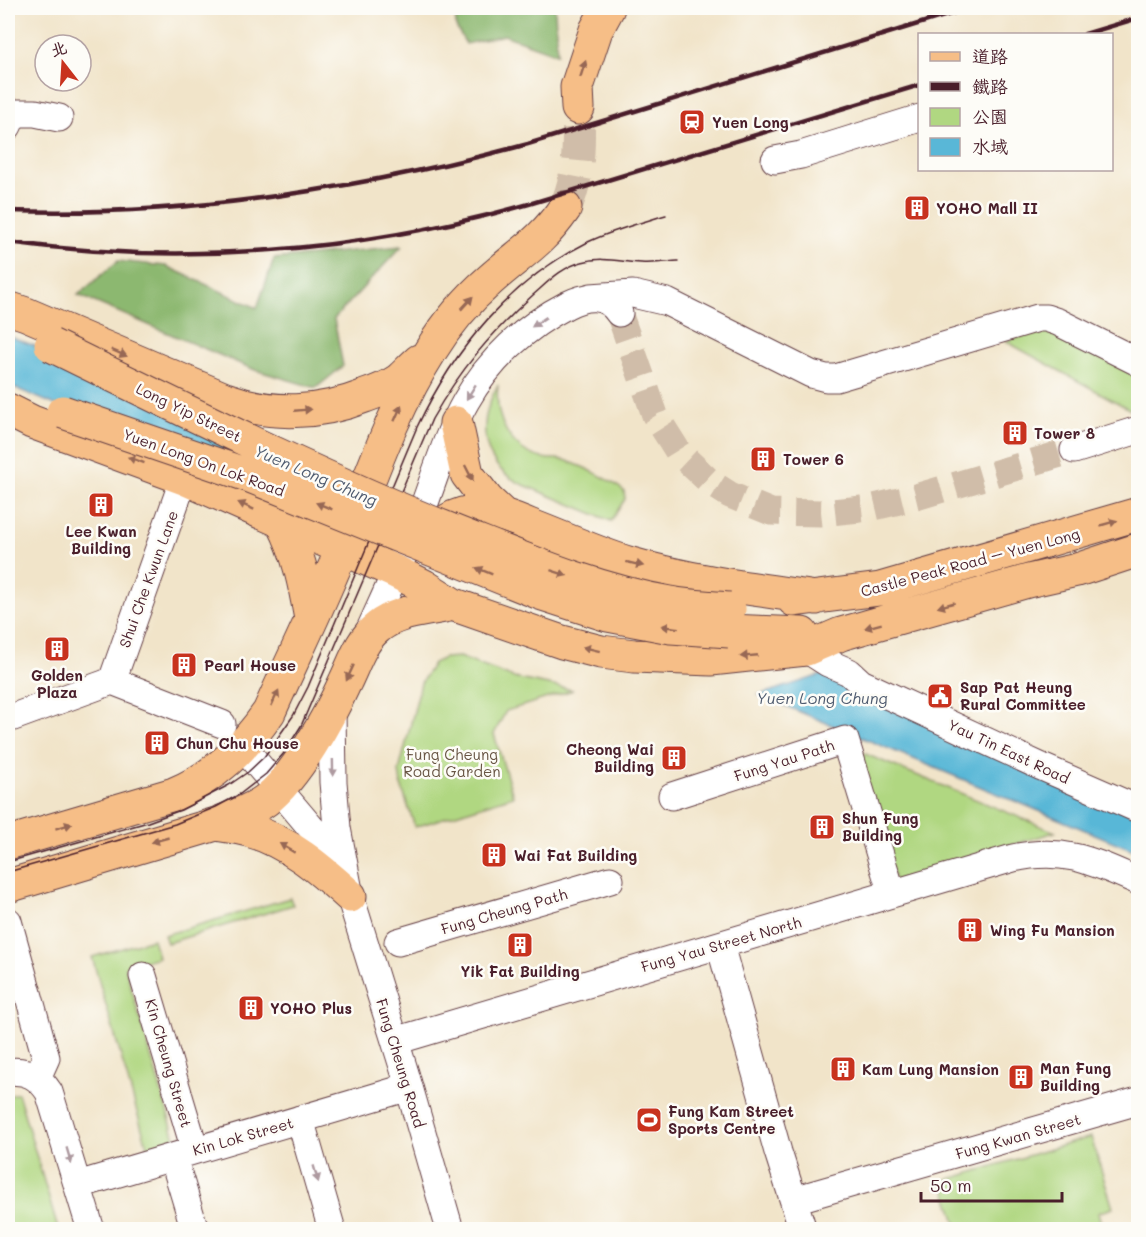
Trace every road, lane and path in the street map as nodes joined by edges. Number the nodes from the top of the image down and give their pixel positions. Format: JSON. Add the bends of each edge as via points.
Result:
{"nodes":[{"id":1,"x":597,"y":15,"type":"edge"},
{"id":2,"x":578,"y":108,"type":"tunnel mouth"},
{"id":3,"x":59,"y":118,"type":"dead end"},
{"id":4,"x":918,"y":119,"type":"edge"},
{"id":5,"x":8,"y":126,"type":"edge"},
{"id":6,"x":775,"y":160,"type":"dead end"},
{"id":7,"x":565,"y":208,"type":"tunnel mouth"},
{"id":8,"x":591,"y":297,"type":"junction"},
{"id":9,"x":8,"y":308,"type":"edge"},
{"id":10,"x":619,"y":313,"type":"tunnel mouth"},
{"id":11,"x":8,"y":319,"type":"edge"},
{"id":12,"x":431,"y":349,"type":"junction"},
{"id":13,"x":1138,"y":362,"type":"edge"},
{"id":14,"x":8,"y":400,"type":"edge"},
{"id":15,"x":8,"y":410,"type":"edge"},
{"id":16,"x":456,"y":423,"type":"junction"},
{"id":17,"x":1138,"y":430,"type":"edge"},
{"id":18,"x":1074,"y":450,"type":"tunnel mouth"},
{"id":19,"x":184,"y":478,"type":"junction"},
{"id":20,"x":502,"y":514,"type":"junction"},
{"id":21,"x":1138,"y":514,"type":"edge"},
{"id":22,"x":284,"y":523,"type":"junction"},
{"id":23,"x":415,"y":527,"type":"junction"},
{"id":24,"x":346,"y":538,"type":"junction"},
{"id":25,"x":1138,"y":550,"type":"edge"},
{"id":26,"x":816,"y":598,"type":"junction"},
{"id":27,"x":452,"y":604,"type":"junction"},
{"id":28,"x":311,"y":619,"type":"junction"},
{"id":29,"x":729,"y":620,"type":"junction"},
{"id":30,"x":841,"y":634,"type":"junction"},
{"id":31,"x":367,"y":636,"type":"junction"},
{"id":32,"x":806,"y":649,"type":"junction"},
{"id":33,"x":849,"y":672,"type":"junction"},
{"id":34,"x":112,"y":681,"type":"junction"},
{"id":35,"x":333,"y":710,"type":"junction"},
{"id":36,"x":8,"y":719,"type":"edge"},
{"id":37,"x":232,"y":735,"type":"junction"},
{"id":38,"x":279,"y":788,"type":"junction"},
{"id":39,"x":672,"y":796,"type":"dead end"},
{"id":40,"x":1138,"y":809,"type":"edge"},
{"id":41,"x":216,"y":824,"type":"junction"},
{"id":42,"x":8,"y":843,"type":"edge"},
{"id":43,"x":610,"y":880,"type":"dead end"},
{"id":44,"x":1138,"y":881,"type":"edge"},
{"id":45,"x":8,"y":886,"type":"edge"},
{"id":46,"x":892,"y":894,"type":"junction"},
{"id":47,"x":350,"y":896,"type":"junction"},
{"id":48,"x":8,"y":921,"type":"edge"},
{"id":49,"x":398,"y":942,"type":"dead end"},
{"id":50,"x":720,"y":945,"type":"junction"},
{"id":51,"x":143,"y":976,"type":"dead end"},
{"id":52,"x":395,"y":1041,"type":"junction"},
{"id":53,"x":8,"y":1072,"type":"edge"},
{"id":54,"x":37,"y":1078,"type":"junction"},
{"id":55,"x":409,"y":1087,"type":"junction"},
{"id":56,"x":1138,"y":1101,"type":"edge"},
{"id":57,"x":300,"y":1119,"type":"junction"},
{"id":58,"x":184,"y":1154,"type":"junction"},
{"id":59,"x":78,"y":1185,"type":"junction"},
{"id":60,"x":794,"y":1200,"type":"junction"},
{"id":61,"x":91,"y":1230,"type":"edge"},
{"id":62,"x":195,"y":1230,"type":"edge"},
{"id":63,"x":332,"y":1230,"type":"edge"},
{"id":64,"x":450,"y":1230,"type":"edge"},
{"id":65,"x":803,"y":1230,"type":"edge"}],
"edges":[{"from":2,"to":1,"type":"main road","one_way":true,"via":[[577,87]]},
{"from":3,"to":5,"type":"street","via":[[14,113]]},
{"from":4,"to":6,"type":"street"},
{"from":12,"to":7,"type":"main road","one_way":true,"via":[[473,296],[542,238]]},
{"from":8,"to":10,"type":"street","via":[[608,301]]},
{"from":8,"to":13,"type":"street","via":[[633,294],[667,302],[826,378],[1038,318],[1058,322]]},
{"from":8,"to":16,"type":"street","one_way":true,"via":[[570,304],[528,329],[477,382]]},
{"from":9,"to":12,"type":"main road","one_way":true,"via":[[233,402],[259,409],[319,409],[355,400],[399,380]]},
{"from":11,"to":23,"type":"main road","name":"Long Yip Street","bridge":true,"via":[[16,328]]},
{"from":24,"to":12,"type":"main road","one_way":true,"bridge":true,"via":[[406,394]]},
{"from":23,"to":14,"type":"main road","name":"Yuen Long On Lok Road","one_way":true,"bridge":true,"via":[[24,399]]},
{"from":19,"to":15,"type":"main road","name":"Yuen Long On Lok Road","one_way":true},
{"from":16,"to":20,"type":"main road","one_way":true,"via":[[467,474]]},
{"from":16,"to":23,"type":"street"},
{"from":17,"to":18,"type":"street"},
{"from":22,"to":19,"type":"main road","name":"Yuen Long On Lok Road","one_way":true},
{"from":19,"to":34,"type":"street","name":"Shui Che Kwun Lane"},
{"from":20,"to":23,"type":"main road","via":[[464,513]]},
{"from":20,"to":26,"type":"main road","one_way":true,"via":[[627,563],[732,586]]},
{"from":26,"to":21,"type":"main road","name":"Castle Peak Road – Yuen Long","one_way":true,"via":[[880,589]]},
{"from":22,"to":24,"type":"main road","name":"Yuen Long On Lok Road"},
{"from":22,"to":28,"type":"main road","via":[[297,551]]},
{"from":23,"to":24,"type":"main road","name":"Castle Peak Road – Yuen Long"},
{"from":23,"to":27,"type":"main road","name":"Castle Peak Road – Yuen Long","via":[[424,586]]},
{"from":23,"to":27,"type":"main road","bridge":true,"via":[[440,527],[432,540],[432,570]]},
{"from":23,"to":29,"type":"main road","name":"Castle Peak Road – Yuen Long","bridge":true,"via":[[614,591]]},
{"from":23,"to":31,"type":"street","name":"Castle Peak Road – Yuen Long"},
{"from":24,"to":28,"type":"main road"},
{"from":25,"to":30,"type":"main road","name":"Castle Peak Road – Yuen Long","one_way":true},
{"from":26,"to":29,"type":"main road","name":"Castle Peak Road – Yuen Long"},
{"from":27,"to":31,"type":"main road","name":"Castle Peak Road – Yuen Long","via":[[391,618]]},
{"from":32,"to":27,"type":"main road","name":"Castle Peak Road – Yuen Long","one_way":true,"via":[[711,659],[612,654],[562,642]]},
{"from":37,"to":28,"type":"main road","one_way":true,"via":[[256,730]]},
{"from":29,"to":30,"type":"main road","name":"Castle Peak Road – Yuen Long"},
{"from":30,"to":32,"type":"main road","name":"Castle Peak Road – Yuen Long"},
{"from":30,"to":33,"type":"street"},
{"from":31,"to":35,"type":"main road","name":"Castle Peak Road – Yuen Long","one_way":true},
{"from":32,"to":33,"type":"street","name":"Yau Tin East Road"},
{"from":33,"to":40,"type":"street","name":"Yau Tin East Road","via":[[861,683]]},
{"from":34,"to":36,"type":"street"},
{"from":34,"to":37,"type":"street"},
{"from":35,"to":38,"type":"main road","name":"Castle Peak Road – Yuen Long"},
{"from":35,"to":47,"type":"street","name":"Fung Cheung Road","one_way":true,"via":[[337,828]]},
{"from":37,"to":38,"type":"street","name":"Fung Cheung Road"},
{"from":42,"to":37,"type":"main road","one_way":true,"via":[[189,787],[216,771]]},
{"from":38,"to":41,"type":"main road","name":"Castle Peak Road – Yuen Long","via":[[245,813]]},
{"from":38,"to":47,"type":"street","name":"Fung Cheung Road","via":[[324,843]]},
{"from":39,"to":46,"type":"street","name":"Fung Yau Path","via":[[845,740]]},
{"from":41,"to":45,"type":"main road","name":"Castle Peak Road – Yuen Long","one_way":true},
{"from":47,"to":41,"type":"main road","one_way":true,"via":[[318,867],[281,843],[249,830]]},
{"from":43,"to":49,"type":"street","name":"Fung Cheung Path"},
{"from":44,"to":46,"type":"street","name":"Fung Yau Street North","via":[[1084,859],[1049,853],[1013,858]]},
{"from":46,"to":50,"type":"street","name":"Fung Yau Street North"},
{"from":47,"to":52,"type":"street","name":"Fung Cheung Road"},
{"from":48,"to":54,"type":"street","via":[[46,1058]]},
{"from":50,"to":52,"type":"street","name":"Fung Yau Street North"},
{"from":50,"to":60,"type":"street"},
{"from":51,"to":58,"type":"street","name":"Kin Cheung Street"},
{"from":52,"to":55,"type":"street","name":"Fung Cheung Road"},
{"from":53,"to":54,"type":"street","via":[[20,1071]]},
{"from":54,"to":59,"type":"street","one_way":true,"via":[[52,1100]]},
{"from":55,"to":57,"type":"street","name":"Kin Lok Street"},
{"from":55,"to":64,"type":"street","name":"Fung Cheung Road"},
{"from":56,"to":60,"type":"street","name":"Fung Kwan Street"},
{"from":57,"to":58,"type":"street","name":"Kin Lok Street"},
{"from":57,"to":63,"type":"street","one_way":true},
{"from":58,"to":59,"type":"street","name":"Kin Lok Street"},
{"from":58,"to":62,"type":"street","name":"Kin Cheung Street"},
{"from":59,"to":61,"type":"street"},
{"from":60,"to":65,"type":"street"}]}
